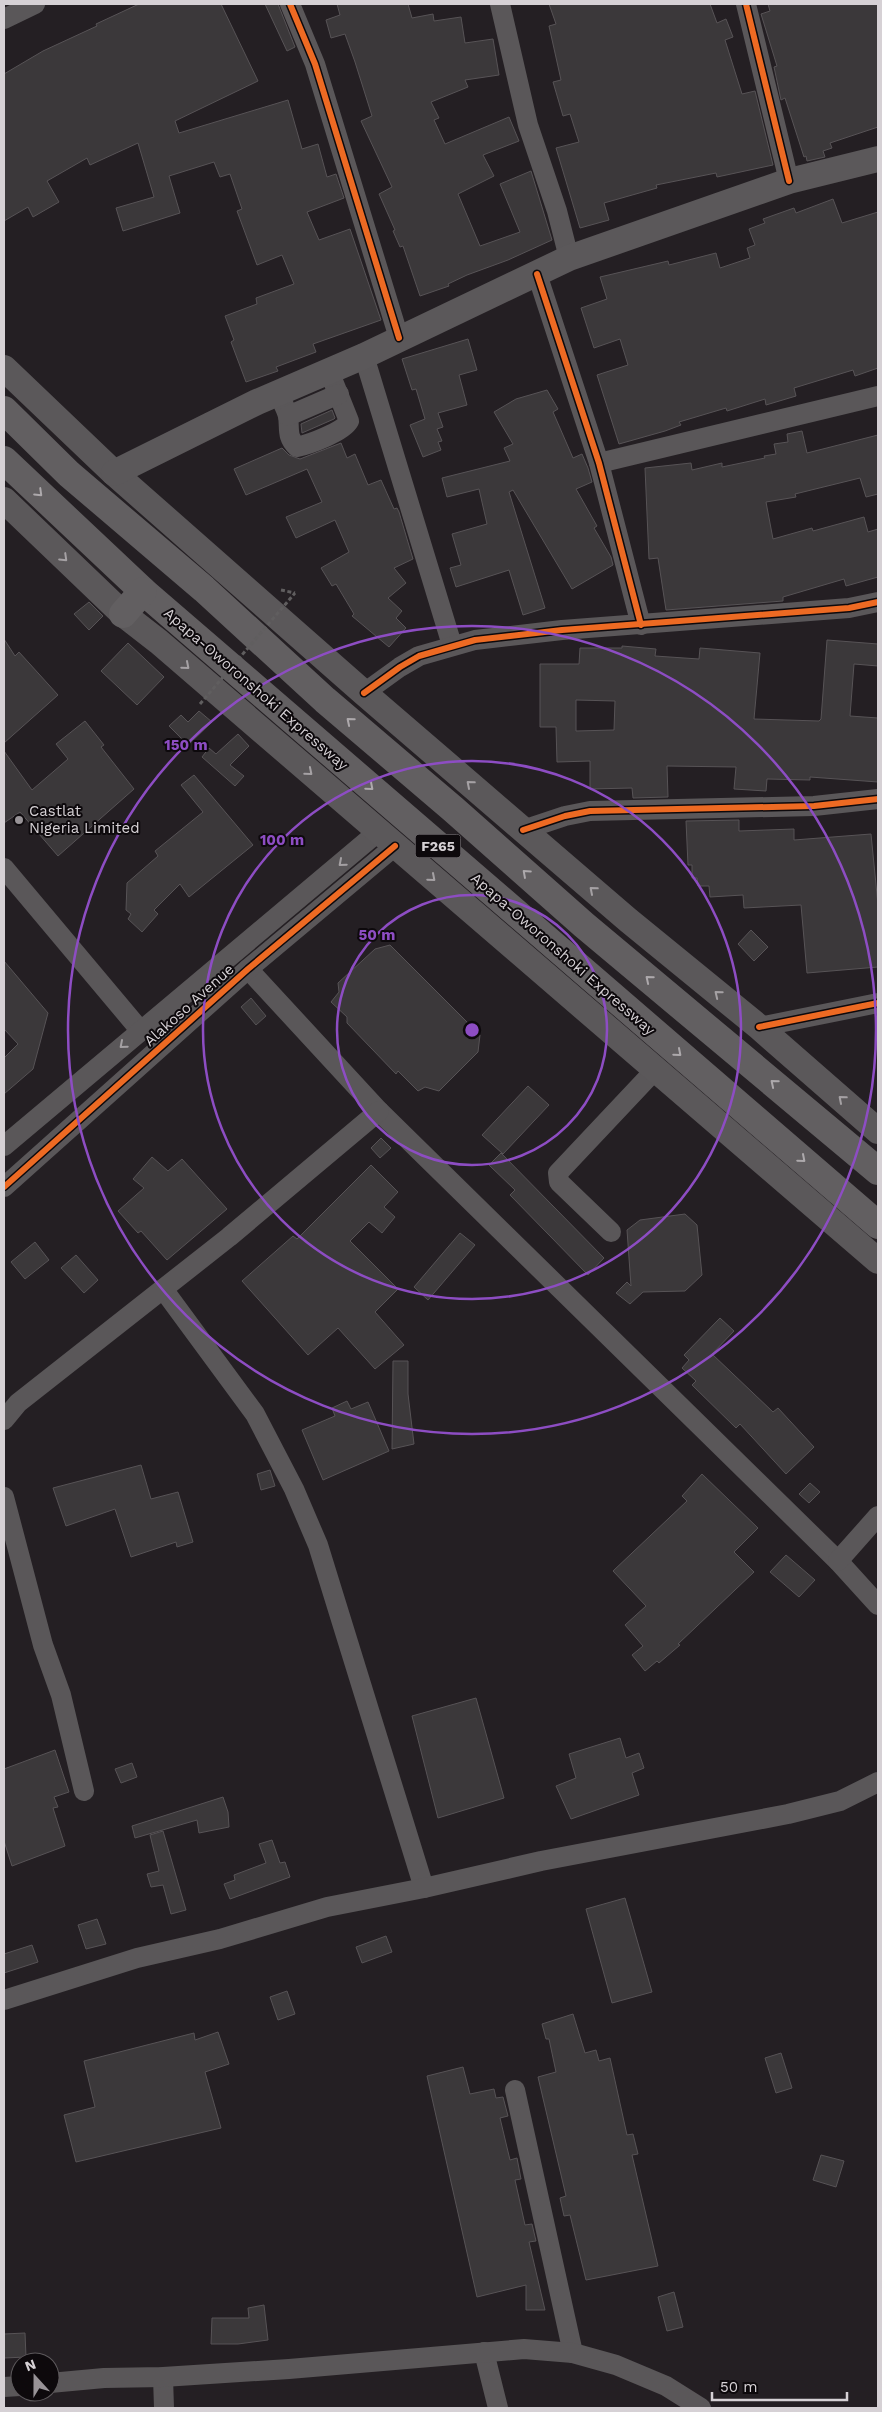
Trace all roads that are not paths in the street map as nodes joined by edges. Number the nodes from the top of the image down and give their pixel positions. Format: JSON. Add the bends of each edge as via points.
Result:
{"nodes":[{"id":1,"x":35,"y":4,"type":"edge"},
{"id":2,"x":290,"y":4,"type":"edge"},
{"id":3,"x":500,"y":4,"type":"edge"},
{"id":4,"x":746,"y":4,"type":"edge"},
{"id":5,"x":10,"y":12,"type":"edge"},
{"id":6,"x":878,"y":159,"type":"edge"},
{"id":7,"x":789,"y":181,"type":"junction"},
{"id":8,"x":569,"y":258,"type":"junction"},
{"id":9,"x":537,"y":274,"type":"junction"},
{"id":10,"x":399,"y":338,"type":"junction"},
{"id":11,"x":364,"y":356,"type":"junction"},
{"id":12,"x":4,"y":368,"type":"edge"},
{"id":13,"x":329,"y":371,"type":"junction"},
{"id":14,"x":339,"y":394,"type":"junction"},
{"id":15,"x":878,"y":396,"type":"edge"},
{"id":16,"x":283,"y":404,"type":"junction"},
{"id":17,"x":4,"y":410,"type":"edge"},
{"id":18,"x":4,"y":460,"type":"edge"},
{"id":19,"x":599,"y":463,"type":"junction"},
{"id":20,"x":114,"y":473,"type":"junction"},
{"id":21,"x":4,"y":500,"type":"edge"},
{"id":22,"x":143,"y":592,"type":"junction"},
{"id":23,"x":878,"y":602,"type":"edge"},
{"id":24,"x":123,"y":614,"type":"junction"},
{"id":25,"x":642,"y":625,"type":"junction"},
{"id":26,"x":452,"y":645,"type":"junction"},
{"id":27,"x":364,"y":693,"type":"junction"},
{"id":28,"x":878,"y":799,"type":"edge"},
{"id":29,"x":523,"y":830,"type":"junction"},
{"id":30,"x":387,"y":838,"type":"junction"},
{"id":31,"x":4,"y":868,"type":"edge"},
{"id":32,"x":248,"y":969,"type":"junction"},
{"id":33,"x":878,"y":1004,"type":"edge"},
{"id":34,"x":759,"y":1027,"type":"junction"},
{"id":35,"x":140,"y":1030,"type":"junction"},
{"id":36,"x":655,"y":1070,"type":"junction"},
{"id":37,"x":379,"y":1111,"type":"junction"},
{"id":38,"x":878,"y":1131,"type":"edge"},
{"id":39,"x":4,"y":1146,"type":"edge"},
{"id":40,"x":878,"y":1171,"type":"edge"},
{"id":41,"x":4,"y":1187,"type":"edge"},
{"id":42,"x":878,"y":1225,"type":"edge"},
{"id":43,"x":610,"y":1232,"type":"dead end"},
{"id":44,"x":878,"y":1261,"type":"edge"},
{"id":45,"x":163,"y":1289,"type":"junction"},
{"id":46,"x":4,"y":1420,"type":"edge"},
{"id":47,"x":4,"y":1497,"type":"edge"},
{"id":48,"x":878,"y":1516,"type":"edge"},
{"id":49,"x":838,"y":1560,"type":"junction"},
{"id":50,"x":878,"y":1605,"type":"edge"},
{"id":51,"x":878,"y":1782,"type":"edge"},
{"id":52,"x":84,"y":1791,"type":"dead end"},
{"id":53,"x":424,"y":1888,"type":"junction"},
{"id":54,"x":4,"y":2000,"type":"edge"},
{"id":55,"x":515,"y":2090,"type":"dead end"},
{"id":56,"x":484,"y":2352,"type":"junction"},
{"id":57,"x":572,"y":2353,"type":"junction"},
{"id":58,"x":163,"y":2377,"type":"junction"},
{"id":59,"x":60,"y":2382,"type":"edge"},
{"id":60,"x":164,"y":2408,"type":"edge"},
{"id":61,"x":499,"y":2408,"type":"edge"},
{"id":62,"x":702,"y":2408,"type":"edge"}],
"edges":[{"from":1,"to":5,"type":"street"},
{"from":2,"to":10,"type":"street","via":[[315,64]]},
{"from":3,"to":8,"type":"street","via":[[528,125]]},
{"from":4,"to":7,"type":"street"},
{"from":6,"to":7,"type":"main road"},
{"from":7,"to":8,"type":"main road"},
{"from":8,"to":9,"type":"main road"},
{"from":9,"to":10,"type":"main road"},
{"from":9,"to":19,"type":"street"},
{"from":10,"to":11,"type":"main road"},
{"from":11,"to":13,"type":"main road"},
{"from":11,"to":26,"type":"street"},
{"from":12,"to":20,"type":"main road"},
{"from":13,"to":14,"type":"street"},
{"from":13,"to":16,"type":"main road"},
{"from":14,"to":16,"type":"street"},
{"from":14,"to":16,"type":"street","via":[[348,416],[347,425],[304,446],[297,447],[293,443]]},
{"from":15,"to":19,"type":"street"},
{"from":16,"to":20,"type":"main road"},
{"from":40,"to":17,"type":"highway","number":"F265","one_way":true,"via":[[584,925],[325,700],[204,589],[69,474]]},
{"from":18,"to":22,"type":"highway","name":"Apapa-Oworonshoki Expressway","number":"F265","one_way":true},
{"from":19,"to":25,"type":"street"},
{"from":20,"to":27,"type":"main road"},
{"from":21,"to":24,"type":"main road","name":"Apapa-Oworonshoki Expressway","one_way":true},
{"from":22,"to":24,"type":"highway"},
{"from":22,"to":42,"type":"highway","name":"Apapa-Oworonshoki Expressway","number":"F265","one_way":true},
{"from":23,"to":25,"type":"street","via":[[850,608]]},
{"from":24,"to":30,"type":"main road","name":"Apapa-Oworonshoki Expressway","one_way":true},
{"from":25,"to":26,"type":"street","via":[[552,631]]},
{"from":26,"to":27,"type":"street","via":[[419,656]]},
{"from":29,"to":27,"type":"main road","one_way":true},
{"from":28,"to":29,"type":"street","via":[[805,807],[590,811]]},
{"from":34,"to":29,"type":"main road","one_way":true},
{"from":30,"to":32,"type":"street","name":"Alakoso Avenue"},
{"from":30,"to":35,"type":"street","name":"Alakoso Avenue","one_way":true,"via":[[288,910]]},
{"from":30,"to":36,"type":"main road","name":"Apapa-Oworonshoki Expressway","one_way":true},
{"from":31,"to":35,"type":"street"},
{"from":32,"to":37,"type":"street"},
{"from":32,"to":41,"type":"street","name":"Alakoso Avenue"},
{"from":33,"to":34,"type":"street"},
{"from":38,"to":34,"type":"main road","one_way":true},
{"from":35,"to":39,"type":"street","name":"Alakoso Avenue","one_way":true},
{"from":36,"to":43,"type":"street","via":[[558,1173],[559,1182]]},
{"from":36,"to":44,"type":"main road","name":"Apapa-Oworonshoki Expressway"},
{"from":37,"to":45,"type":"street"},
{"from":37,"to":49,"type":"street"},
{"from":45,"to":46,"type":"street","via":[[18,1403]]},
{"from":45,"to":53,"type":"street","via":[[255,1414],[294,1489],[318,1545]]},
{"from":47,"to":52,"type":"street","via":[[43,1645],[61,1695]]},
{"from":48,"to":49,"type":"street"},
{"from":49,"to":50,"type":"street"},
{"from":51,"to":53,"type":"street","via":[[840,1801],[788,1814],[541,1861]]},
{"from":53,"to":54,"type":"street","via":[[327,1907],[220,1939],[137,1958]]},
{"from":55,"to":57,"type":"street"},
{"from":56,"to":57,"type":"street","via":[[524,2349]]},
{"from":56,"to":58,"type":"street"},
{"from":56,"to":61,"type":"street"},
{"from":57,"to":62,"type":"street","via":[[616,2365],[666,2386]]},
{"from":58,"to":59,"type":"street"},
{"from":58,"to":60,"type":"street"}]}
